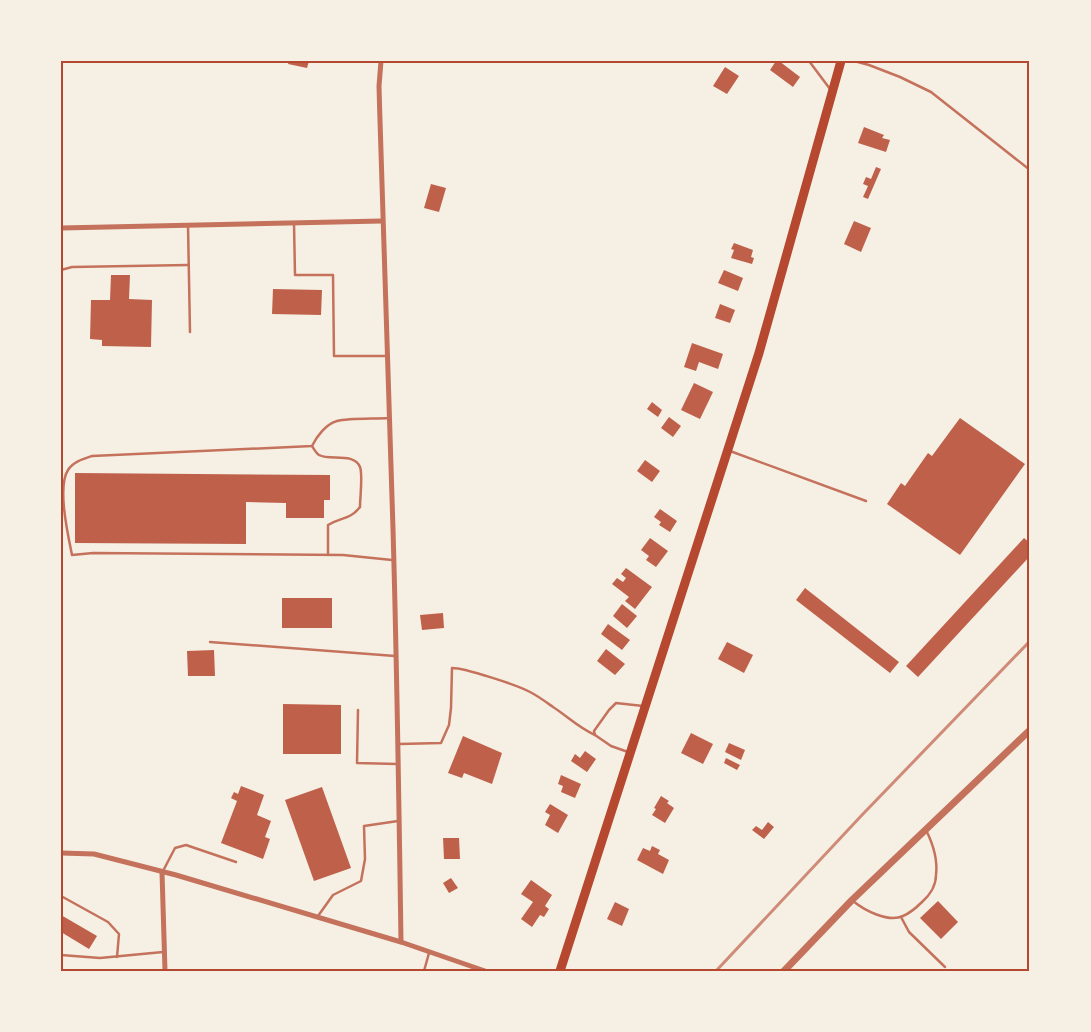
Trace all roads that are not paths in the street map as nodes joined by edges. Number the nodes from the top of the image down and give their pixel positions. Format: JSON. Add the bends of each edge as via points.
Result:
{"nodes":[{"id":1,"x":381,"y":61,"type":"edge"},
{"id":2,"x":809,"y":61,"type":"edge"},
{"id":3,"x":841,"y":61,"type":"edge"},
{"id":4,"x":854,"y":61,"type":"edge"},
{"id":5,"x":833,"y":92,"type":"junction"},
{"id":6,"x":1030,"y":170,"type":"edge"},
{"id":7,"x":382,"y":221,"type":"junction"},
{"id":8,"x":294,"y":223,"type":"junction"},
{"id":9,"x":188,"y":226,"type":"junction"},
{"id":10,"x":61,"y":228,"type":"edge"},
{"id":11,"x":188,"y":265,"type":"junction"},
{"id":12,"x":61,"y":270,"type":"edge"},
{"id":13,"x":190,"y":332,"type":"dead end"},
{"id":14,"x":387,"y":356,"type":"junction"},
{"id":15,"x":389,"y":418,"type":"junction"},
{"id":16,"x":312,"y":446,"type":"junction"},
{"id":17,"x":729,"y":450,"type":"junction"},
{"id":18,"x":866,"y":501,"type":"dead end"},
{"id":19,"x":328,"y":554,"type":"junction"},
{"id":20,"x":394,"y":560,"type":"junction"},
{"id":21,"x":210,"y":642,"type":"dead end"},
{"id":22,"x":396,"y":656,"type":"junction"},
{"id":23,"x":645,"y":706,"type":"junction"},
{"id":24,"x":358,"y":710,"type":"dead end"},
{"id":25,"x":1030,"y":730,"type":"edge"},
{"id":26,"x":595,"y":735,"type":"junction"},
{"id":27,"x":398,"y":744,"type":"junction"},
{"id":28,"x":630,"y":753,"type":"junction"},
{"id":29,"x":399,"y":764,"type":"junction"},
{"id":30,"x":400,"y":821,"type":"junction"},
{"id":31,"x":926,"y":829,"type":"junction"},
{"id":32,"x":61,"y":853,"type":"edge"},
{"id":33,"x":236,"y":862,"type":"dead end"},
{"id":34,"x":162,"y":872,"type":"junction"},
{"id":35,"x":61,"y":896,"type":"edge"},
{"id":36,"x":852,"y":900,"type":"junction"},
{"id":37,"x":318,"y":917,"type":"junction"},
{"id":38,"x":902,"y":917,"type":"junction"},
{"id":39,"x":401,"y":942,"type":"junction"},
{"id":40,"x":164,"y":952,"type":"junction"},
{"id":41,"x":430,"y":952,"type":"junction"},
{"id":42,"x":61,"y":955,"type":"edge"},
{"id":43,"x":117,"y":957,"type":"junction"},
{"id":44,"x":945,"y":967,"type":"dead end"},
{"id":45,"x":165,"y":971,"type":"edge"},
{"id":46,"x":424,"y":971,"type":"edge"},
{"id":47,"x":485,"y":971,"type":"edge"},
{"id":48,"x":560,"y":971,"type":"edge"},
{"id":49,"x":784,"y":971,"type":"edge"}],
"edges":[{"from":1,"to":7,"type":"street"},
{"from":2,"to":5,"type":"lane"},
{"from":3,"to":5,"type":"main road"},
{"from":4,"to":6,"type":"lane","via":[[931,92]]},
{"from":5,"to":17,"type":"main road"},
{"from":7,"to":8,"type":"street"},
{"from":7,"to":14,"type":"street"},
{"from":8,"to":9,"type":"street"},
{"from":8,"to":14,"type":"lane","via":[[295,275],[333,275],[334,356]]},
{"from":9,"to":10,"type":"street"},
{"from":9,"to":11,"type":"lane"},
{"from":11,"to":12,"type":"lane","via":[[72,266]]},
{"from":11,"to":13,"type":"lane"},
{"from":14,"to":15,"type":"street"},
{"from":15,"to":16,"type":"lane","via":[[336,421],[315,438]]},
{"from":15,"to":20,"type":"street"},
{"from":16,"to":19,"type":"lane","via":[[323,457],[350,459],[360,467],[360,507],[349,518],[328,525]]},
{"from":16,"to":19,"type":"lane","via":[[92,456],[78,461],[69,469],[64,479],[64,511],[72,555]]},
{"from":17,"to":18,"type":"lane"},
{"from":17,"to":23,"type":"main road"},
{"from":19,"to":20,"type":"lane"},
{"from":20,"to":22,"type":"street"},
{"from":21,"to":22,"type":"lane"},
{"from":22,"to":27,"type":"street"},
{"from":23,"to":26,"type":"lane","via":[[616,703]]},
{"from":23,"to":28,"type":"main road"},
{"from":24,"to":29,"type":"lane","via":[[357,763]]},
{"from":25,"to":31,"type":"street"},
{"from":26,"to":27,"type":"lane","via":[[529,692],[452,668],[449,725],[441,743]]},
{"from":26,"to":28,"type":"lane"},
{"from":27,"to":29,"type":"street"},
{"from":28,"to":48,"type":"main road"},
{"from":29,"to":30,"type":"street"},
{"from":30,"to":37,"type":"lane","via":[[364,826],[365,859],[361,881],[332,895]]},
{"from":30,"to":39,"type":"street"},
{"from":31,"to":36,"type":"street"},
{"from":31,"to":38,"type":"lane","via":[[933,844],[936,877],[926,898]]},
{"from":32,"to":34,"type":"street","via":[[94,854]]},
{"from":33,"to":34,"type":"lane","via":[[186,845],[175,848]]},
{"from":34,"to":37,"type":"street"},
{"from":34,"to":40,"type":"street"},
{"from":35,"to":43,"type":"lane","via":[[108,922],[119,934]]},
{"from":36,"to":38,"type":"lane","via":[[862,909],[877,915]]},
{"from":36,"to":49,"type":"street"},
{"from":37,"to":39,"type":"street"},
{"from":38,"to":44,"type":"lane","via":[[909,932]]},
{"from":39,"to":41,"type":"street"},
{"from":40,"to":43,"type":"lane"},
{"from":40,"to":45,"type":"street"},
{"from":41,"to":46,"type":"lane"},
{"from":41,"to":47,"type":"street"},
{"from":42,"to":43,"type":"lane"}]}
